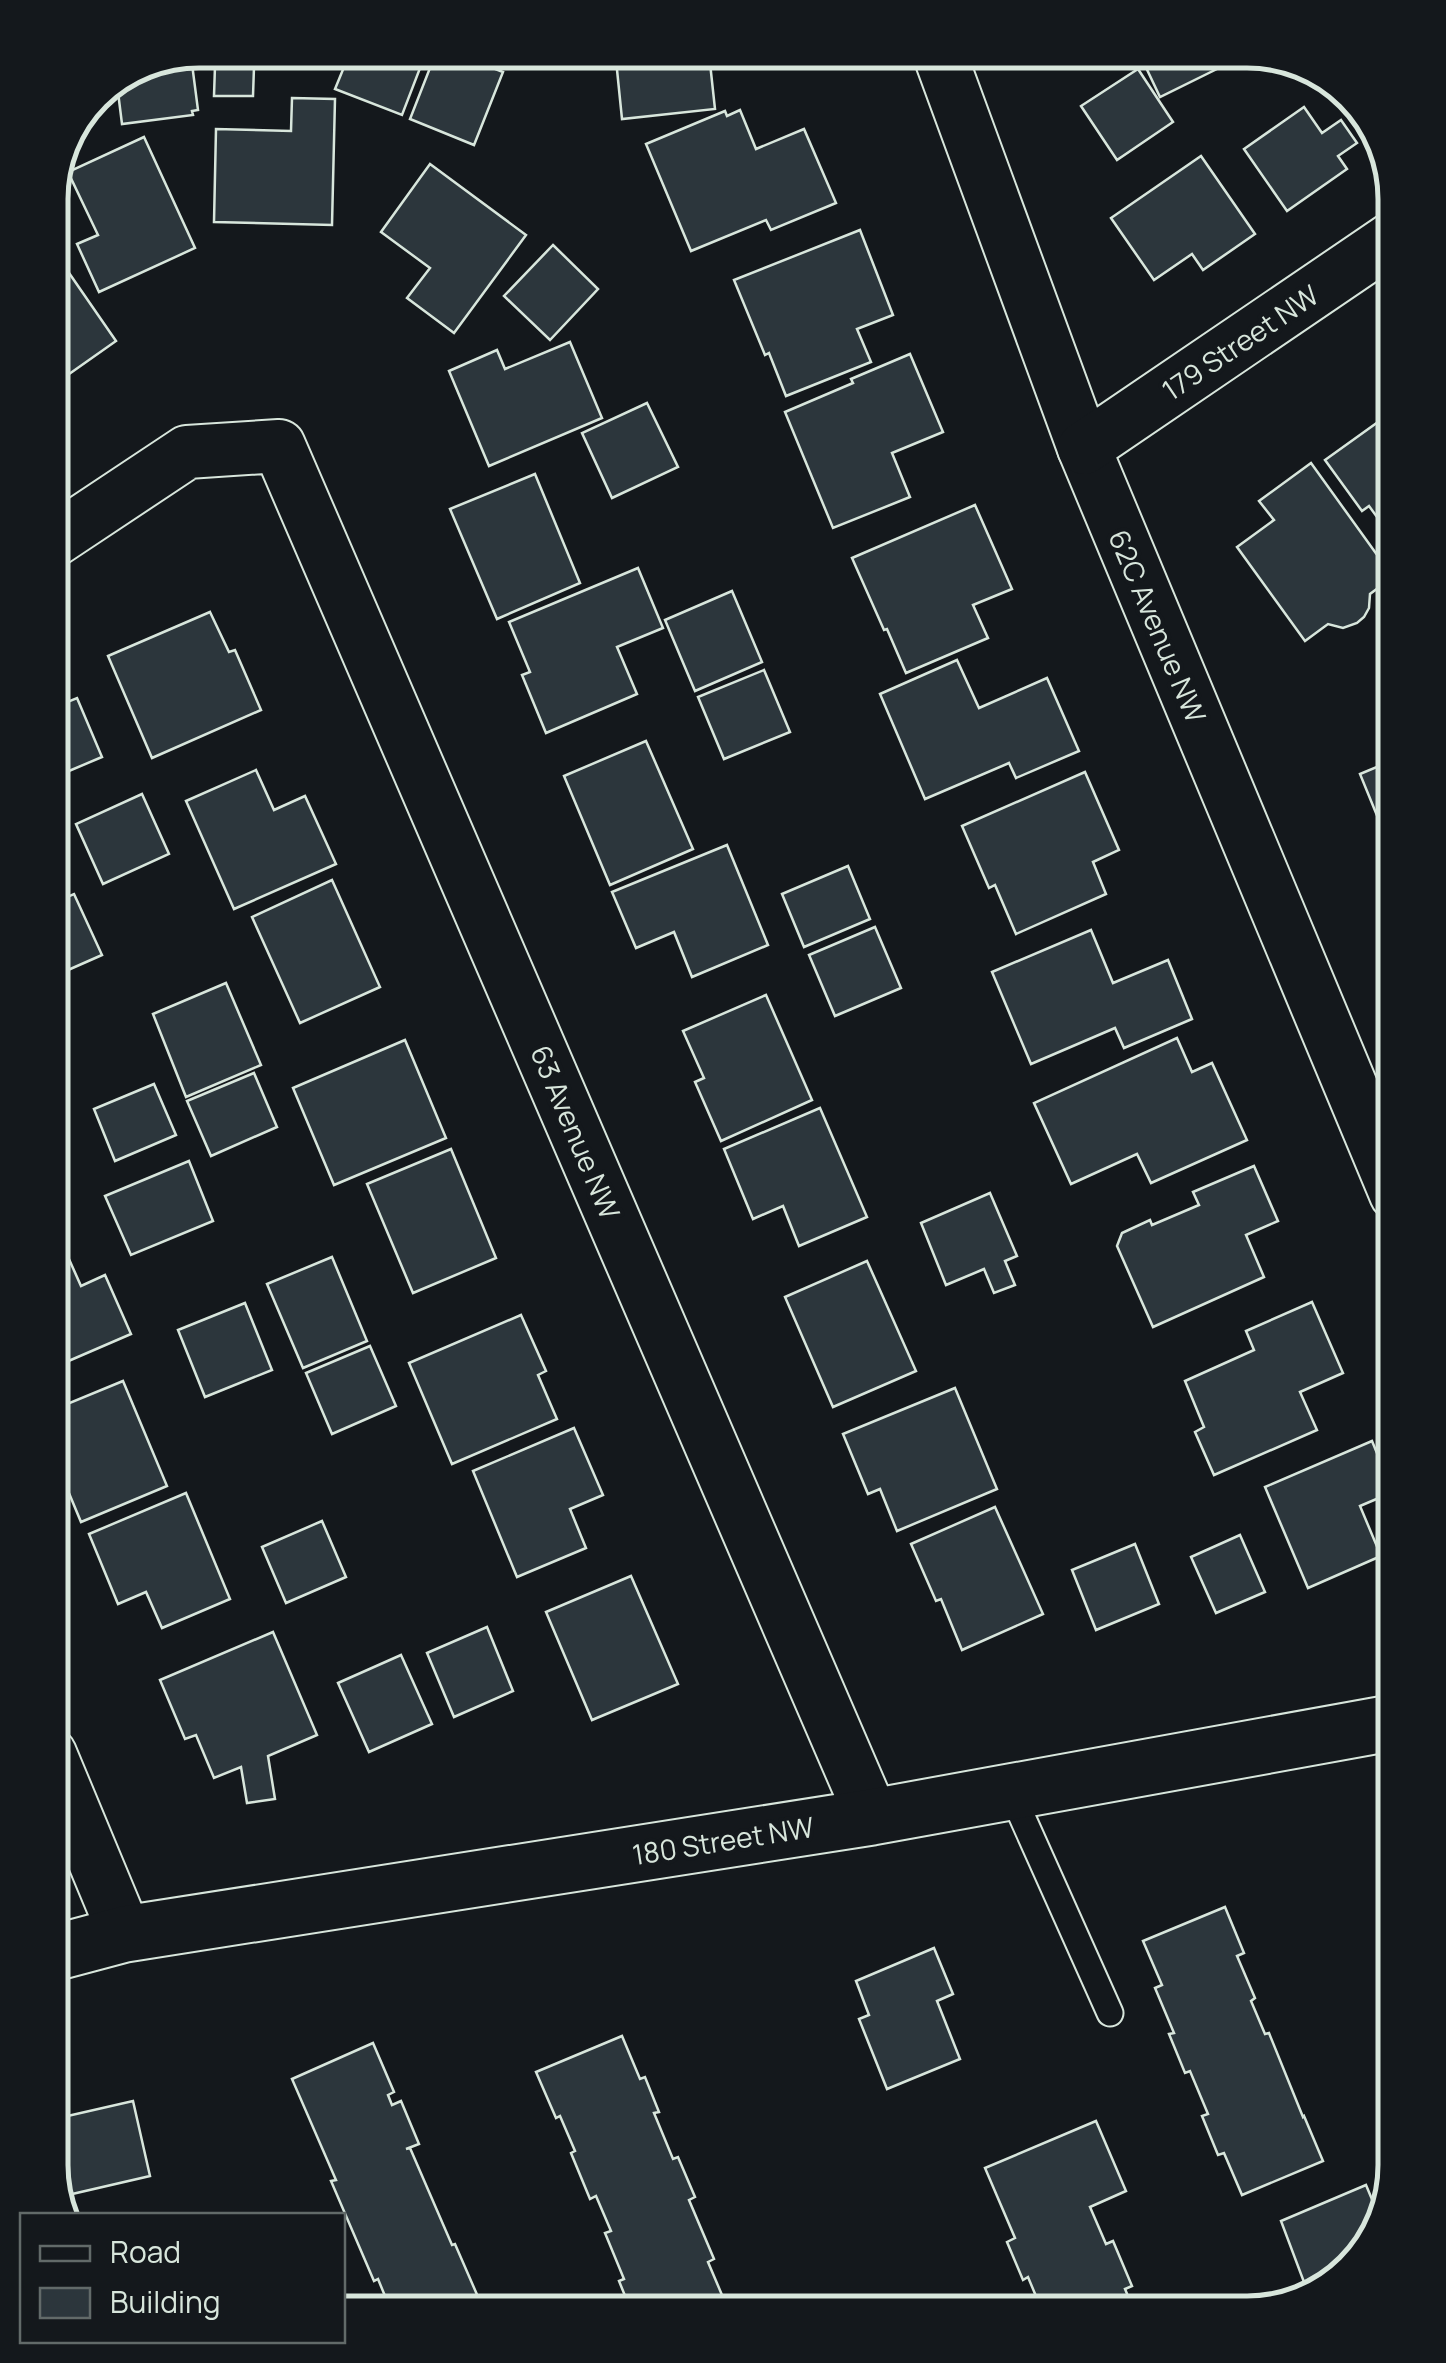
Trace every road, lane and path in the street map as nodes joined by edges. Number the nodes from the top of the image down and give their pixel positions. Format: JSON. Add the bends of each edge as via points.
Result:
{"nodes":[{"id":1,"x":945,"y":68,"type":"edge"},
{"id":2,"x":1378,"y":248,"type":"edge"},
{"id":3,"x":1084,"y":448,"type":"junction"},
{"id":4,"x":68,"y":530,"type":"edge"},
{"id":5,"x":1378,"y":1151,"type":"edge"},
{"id":6,"x":1378,"y":1725,"type":"edge"},
{"id":7,"x":1011,"y":1792,"type":"junction"},
{"id":8,"x":68,"y":1797,"type":"edge"},
{"id":9,"x":872,"y":1818,"type":"junction"},
{"id":10,"x":125,"y":1934,"type":"junction"},
{"id":11,"x":68,"y":1949,"type":"edge"},
{"id":12,"x":1110,"y":2014,"type":"dead end"}],
"edges":[{"from":1,"to":3,"type":"street","name":"62C Avenue NW"},
{"from":2,"to":3,"type":"street","name":"179 Street NW"},
{"from":3,"to":5,"type":"street","name":"62C Avenue NW"},
{"from":4,"to":9,"type":"street","name":"63 Avenue NW","via":[[187,452],[279,446]]},
{"from":6,"to":7,"type":"street","name":"180 Street NW"},
{"from":7,"to":9,"type":"street","name":"180 Street NW"},
{"from":7,"to":12,"type":"lane"},
{"from":8,"to":10,"type":"street"},
{"from":9,"to":10,"type":"street","name":"180 Street NW"},
{"from":10,"to":11,"type":"street","name":"180 Street NW"}]}
